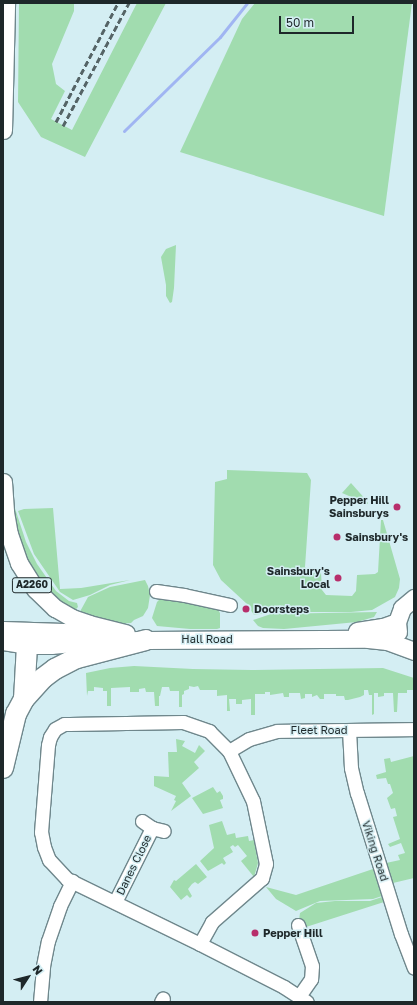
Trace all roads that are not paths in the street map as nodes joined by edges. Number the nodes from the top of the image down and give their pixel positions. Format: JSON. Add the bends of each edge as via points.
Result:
{"nodes":[{"id":1,"x":6,"y":3,"type":"edge"},
{"id":2,"x":3,"y":130,"type":"edge"},
{"id":3,"x":3,"y":482,"type":"edge"},
{"id":4,"x":156,"y":591,"type":"dead end"},
{"id":5,"x":230,"y":606,"type":"dead end"},
{"id":6,"x":404,"y":610,"type":"edge"},
{"id":7,"x":126,"y":633,"type":"junction"},
{"id":8,"x":5,"y":634,"type":"edge"},
{"id":9,"x":146,"y":640,"type":"junction"},
{"id":10,"x":27,"y":645,"type":"junction"},
{"id":11,"x":412,"y":650,"type":"edge"},
{"id":12,"x":24,"y":699,"type":"junction"},
{"id":13,"x":414,"y":729,"type":"edge"},
{"id":14,"x":349,"y":730,"type":"junction"},
{"id":15,"x":229,"y":751,"type":"junction"},
{"id":16,"x":3,"y":768,"type":"edge"},
{"id":17,"x":153,"y":827,"type":"dead end"},
{"id":18,"x":72,"y":882,"type":"junction"},
{"id":19,"x":115,"y":902,"type":"junction"},
{"id":20,"x":298,"y":925,"type":"dead end"},
{"id":21,"x":200,"y":944,"type":"junction"},
{"id":22,"x":414,"y":968,"type":"edge"},
{"id":23,"x":303,"y":999,"type":"edge"},
{"id":24,"x":40,"y":1002,"type":"edge"}],
"edges":[{"from":1,"to":2,"type":"main road"},
{"from":3,"to":7,"type":"main road","number":"A2260","via":[[9,534],[19,562],[35,589],[48,603],[72,618]]},
{"from":4,"to":5,"type":"street"},
{"from":6,"to":7,"type":"main road","name":"Hall Road","via":[[370,630],[347,632]]},
{"from":6,"to":11,"type":"main road","name":"Hall Road","via":[[400,637]]},
{"from":7,"to":8,"type":"main road","name":"Hall Road"},
{"from":8,"to":10,"type":"main road","name":"Hall Road"},
{"from":9,"to":10,"type":"main road","name":"Hall Road"},
{"from":9,"to":11,"type":"main road","name":"Hall Road","via":[[368,639],[387,641]]},
{"from":9,"to":12,"type":"highway","via":[[70,661],[43,678]]},
{"from":10,"to":12,"type":"highway"},
{"from":12,"to":16,"type":"highway","via":[[12,723]]},
{"from":13,"to":14,"type":"street","name":"Fleet Road"},
{"from":14,"to":15,"type":"street","name":"Fleet Road","via":[[274,731],[249,739]]},
{"from":14,"to":22,"type":"street","name":"Viking Road","via":[[351,768],[356,793]]},
{"from":15,"to":18,"type":"street","via":[[209,731],[183,722],[64,724],[55,729],[48,745],[42,838],[52,863]]},
{"from":15,"to":21,"type":"street","via":[[254,801],[266,867],[258,883],[212,923]]},
{"from":17,"to":19,"type":"street","name":"Danes Close"},
{"from":18,"to":19,"type":"street"},
{"from":18,"to":24,"type":"street","via":[[60,906],[48,941]]},
{"from":19,"to":21,"type":"street"},
{"from":20,"to":23,"type":"street","via":[[312,966],[311,979]]},
{"from":21,"to":23,"type":"street"}]}
